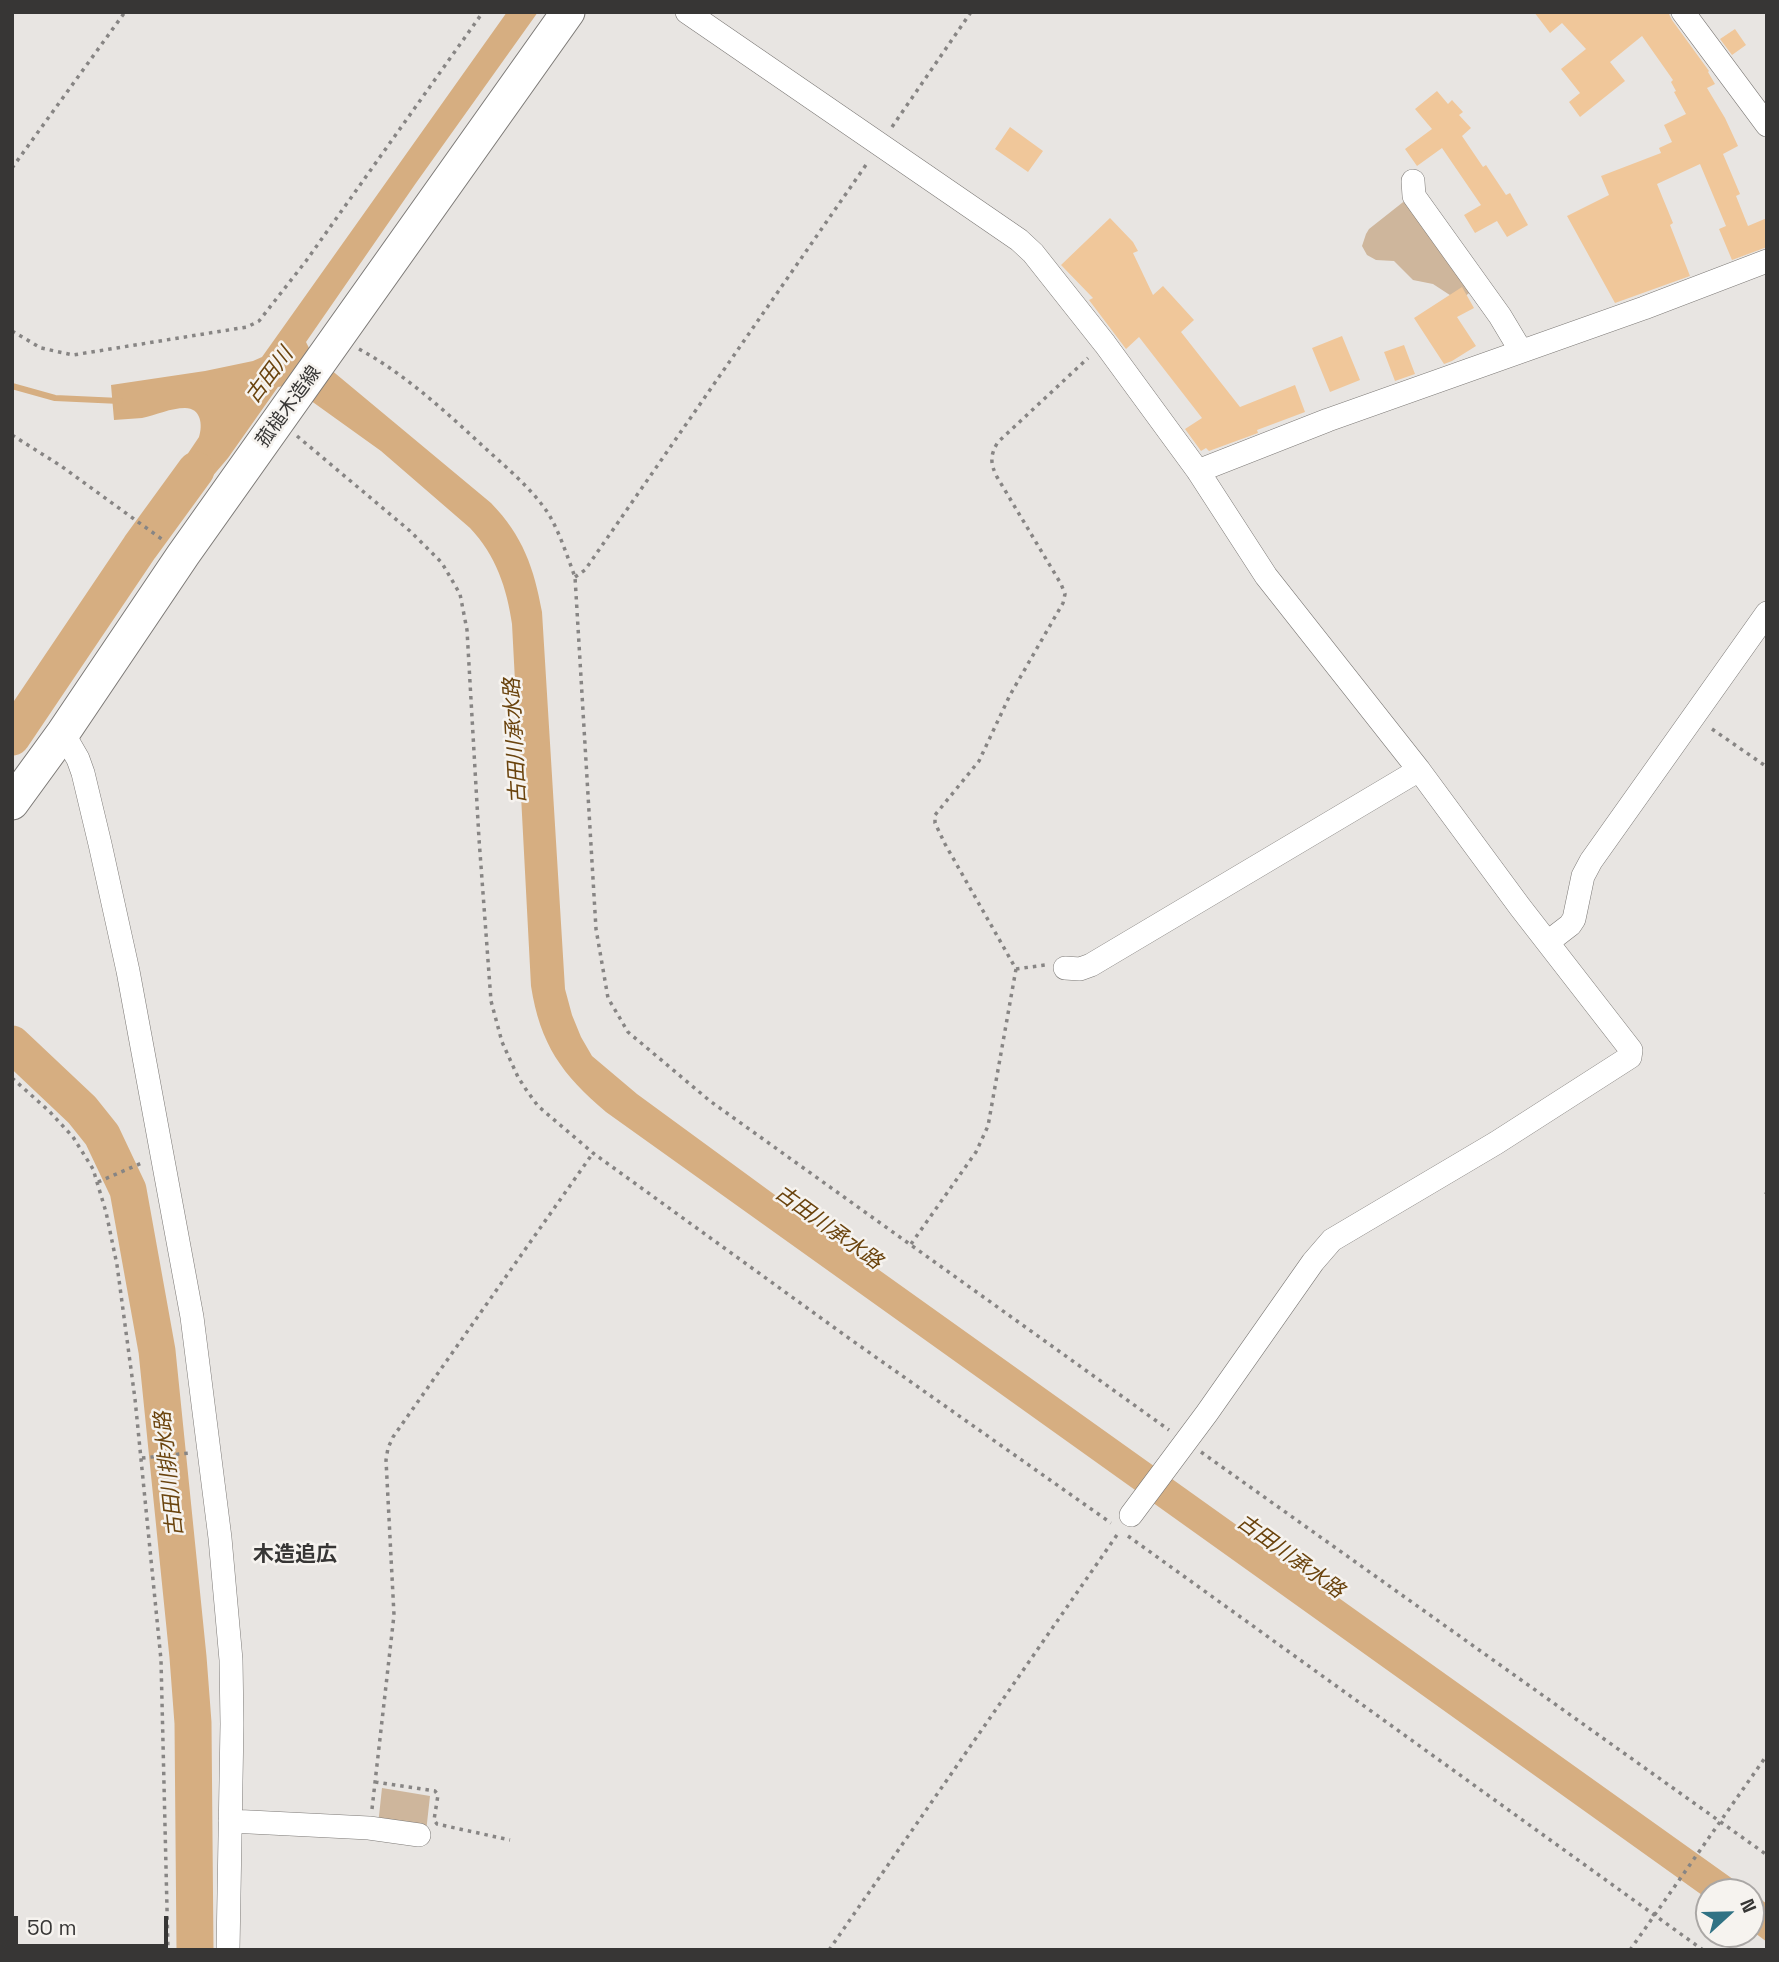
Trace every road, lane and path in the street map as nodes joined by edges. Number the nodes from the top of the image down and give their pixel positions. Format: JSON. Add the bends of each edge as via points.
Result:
{"nodes":[{"id":1,"x":125,"y":12,"type":"edge"},
{"id":2,"x":484,"y":12,"type":"edge"},
{"id":3,"x":568,"y":12,"type":"edge"},
{"id":4,"x":687,"y":12,"type":"edge"},
{"id":5,"x":971,"y":12,"type":"edge"},
{"id":6,"x":1683,"y":12,"type":"edge"},
{"id":7,"x":1767,"y":125,"type":"edge"},
{"id":8,"x":880,"y":145,"type":"junction"},
{"id":9,"x":12,"y":169,"type":"edge"},
{"id":10,"x":1413,"y":181,"type":"dead end"},
{"id":11,"x":1767,"y":261,"type":"edge"},
{"id":12,"x":12,"y":331,"type":"edge"},
{"id":13,"x":1105,"y":344,"type":"junction"},
{"id":14,"x":332,"y":347,"type":"junction"},
{"id":15,"x":1521,"y":351,"type":"junction"},
{"id":16,"x":286,"y":410,"type":"junction"},
{"id":17,"x":12,"y":435,"type":"edge"},
{"id":18,"x":1198,"y":471,"type":"junction"},
{"id":19,"x":171,"y":545,"type":"dead end"},
{"id":20,"x":575,"y":577,"type":"junction"},
{"id":21,"x":1767,"y":612,"type":"edge"},
{"id":22,"x":1692,"y":716,"type":"junction"},
{"id":23,"x":63,"y":733,"type":"junction"},
{"id":24,"x":1767,"y":767,"type":"edge"},
{"id":25,"x":1419,"y":770,"type":"junction"},
{"id":26,"x":12,"y":803,"type":"edge"},
{"id":27,"x":1548,"y":942,"type":"junction"},
{"id":28,"x":1065,"y":968,"type":"joint"},
{"id":29,"x":1016,"y":969,"type":"junction"},
{"id":30,"x":12,"y":1078,"type":"edge"},
{"id":31,"x":593,"y":1153,"type":"junction"},
{"id":32,"x":138,"y":1164,"type":"dead end"},
{"id":33,"x":98,"y":1182,"type":"junction"},
{"id":34,"x":911,"y":1244,"type":"junction"},
{"id":35,"x":1180,"y":1448,"type":"junction"},
{"id":36,"x":187,"y":1453,"type":"dead end"},
{"id":37,"x":142,"y":1458,"type":"junction"},
{"id":38,"x":1125,"y":1523,"type":"junction"},
{"id":39,"x":1767,"y":1755,"type":"edge"},
{"id":40,"x":375,"y":1782,"type":"junction"},
{"id":41,"x":230,"y":1821,"type":"junction"},
{"id":42,"x":1721,"y":1822,"type":"junction"},
{"id":43,"x":369,"y":1828,"type":"junction"},
{"id":44,"x":419,"y":1835,"type":"dead end"},
{"id":45,"x":510,"y":1840,"type":"dead end"},
{"id":46,"x":1767,"y":1855,"type":"edge"},
{"id":47,"x":1654,"y":1915,"type":"junction"},
{"id":48,"x":168,"y":1950,"type":"edge"},
{"id":49,"x":228,"y":1950,"type":"edge"},
{"id":50,"x":829,"y":1950,"type":"edge"},
{"id":51,"x":1630,"y":1950,"type":"edge"},
{"id":52,"x":1703,"y":1950,"type":"edge"}],
"edges":[{"from":1,"to":9,"type":"path"},
{"from":2,"to":12,"type":"path","via":[[259,321],[247,327],[73,355],[41,348]]},
{"from":3,"to":14,"type":"main road","name":"菰槌木造線"},
{"from":4,"to":8,"type":"street"},
{"from":5,"to":8,"type":"path"},
{"from":6,"to":7,"type":"street"},
{"from":8,"to":13,"type":"street","via":[[1019,240]]},
{"from":8,"to":20,"type":"path","via":[[593,558]]},
{"from":10,"to":15,"type":"street","via":[[1414,196]]},
{"from":11,"to":15,"type":"street"},
{"from":13,"to":18,"type":"street"},
{"from":13,"to":29,"type":"path","via":[[992,452],[991,465],[997,477],[1065,594],[979,761],[935,815],[945,844]]},
{"from":14,"to":16,"type":"main road","name":"菰槌木造線"},
{"from":14,"to":20,"type":"path","via":[[393,371],[515,475],[547,513]]},
{"from":15,"to":18,"type":"street"},
{"from":16,"to":23,"type":"main road","name":"菰槌木造線"},
{"from":16,"to":31,"type":"path","via":[[442,563],[460,594],[467,630],[487,963],[495,1021],[510,1061],[538,1106]]},
{"from":17,"to":19,"type":"path"},
{"from":18,"to":25,"type":"street","via":[[1266,576]]},
{"from":20,"to":34,"type":"path","via":[[596,929],[608,998],[628,1032],[710,1101]]},
{"from":21,"to":22,"type":"street"},
{"from":22,"to":24,"type":"path"},
{"from":22,"to":27,"type":"street","via":[[1591,861],[1574,919]]},
{"from":23,"to":26,"type":"main road","name":"菰槌木造線"},
{"from":23,"to":41,"type":"street","via":[[83,773],[109,883],[192,1317],[228,1607]]},
{"from":25,"to":27,"type":"street"},
{"from":25,"to":28,"type":"street","via":[[1091,965]]},
{"from":27,"to":35,"type":"street","via":[[1631,1050],[1630,1057],[1332,1240]]},
{"from":28,"to":29,"type":"path"},
{"from":29,"to":34,"type":"path","via":[[988,1126],[976,1152]]},
{"from":30,"to":33,"type":"path","via":[[73,1137]]},
{"from":31,"to":38,"type":"path","via":[[862,1347]]},
{"from":31,"to":40,"type":"path","via":[[388,1448],[394,1615]]},
{"from":32,"to":33,"type":"path"},
{"from":33,"to":37,"type":"path","via":[[117,1265]]},
{"from":34,"to":35,"type":"path"},
{"from":35,"to":38,"type":"street"},
{"from":35,"to":42,"type":"path"},
{"from":36,"to":37,"type":"path"},
{"from":37,"to":48,"type":"path","via":[[161,1660]]},
{"from":38,"to":47,"type":"path"},
{"from":38,"to":50,"type":"path"},
{"from":39,"to":42,"type":"path"},
{"from":40,"to":43,"type":"path"},
{"from":40,"to":45,"type":"path","via":[[435,1791],[437,1824]]},
{"from":41,"to":43,"type":"street"},
{"from":41,"to":49,"type":"street"},
{"from":42,"to":46,"type":"path"},
{"from":42,"to":47,"type":"path"},
{"from":43,"to":44,"type":"street"},
{"from":47,"to":51,"type":"path"},
{"from":47,"to":52,"type":"path"}]}
